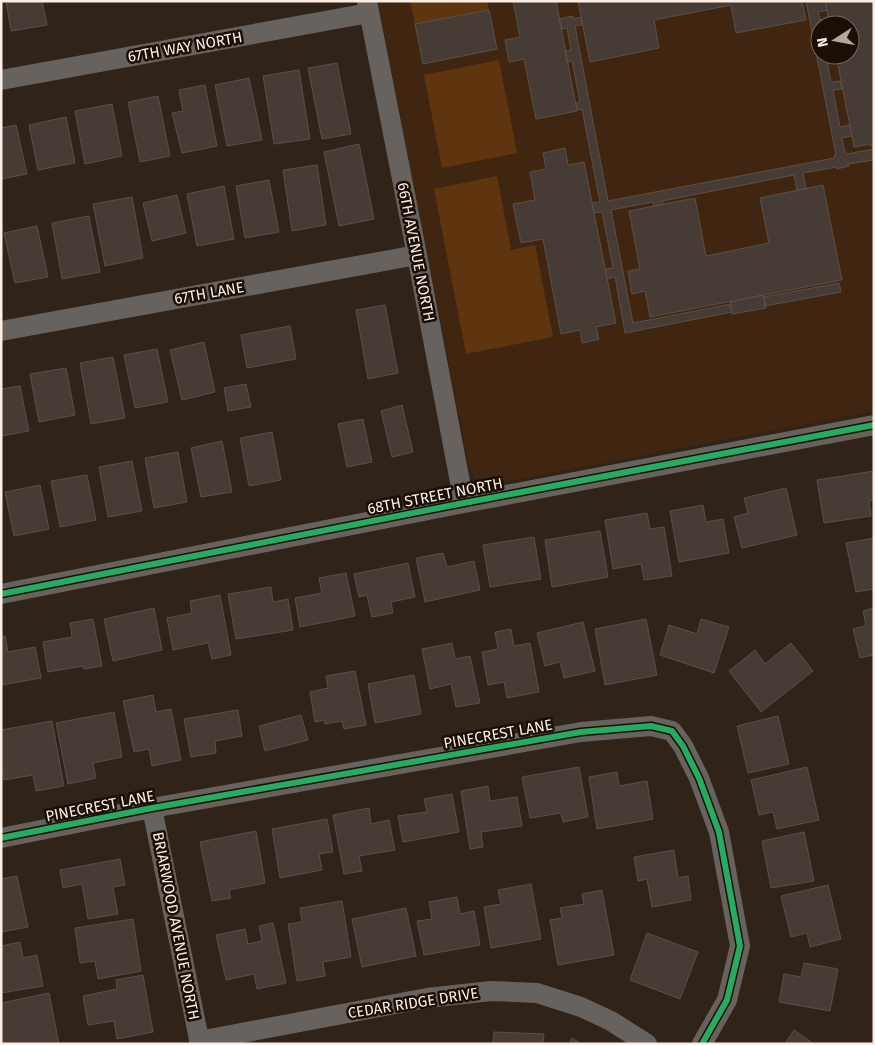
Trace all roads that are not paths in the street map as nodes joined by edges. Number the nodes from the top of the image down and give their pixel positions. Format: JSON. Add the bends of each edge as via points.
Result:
{"nodes":[{"id":1,"x":368,"y":7,"type":"edge"},
{"id":2,"x":1,"y":80,"type":"edge"},
{"id":3,"x":417,"y":255,"type":"junction"},
{"id":4,"x":1,"y":331,"type":"edge"},
{"id":5,"x":874,"y":425,"type":"edge"},
{"id":6,"x":464,"y":503,"type":"junction"},
{"id":7,"x":1,"y":594,"type":"edge"},
{"id":8,"x":152,"y":808,"type":"junction"},
{"id":9,"x":1,"y":838,"type":"edge"},
{"id":10,"x":199,"y":1042,"type":"edge"},
{"id":11,"x":646,"y":1044,"type":"edge"},
{"id":12,"x":702,"y":1044,"type":"edge"}],
"edges":[{"from":1,"to":2,"type":"street","name":"67TH WAY NORTH"},
{"from":1,"to":3,"type":"street","name":"66TH AVENUE NORTH"},
{"from":3,"to":4,"type":"street","name":"67TH LANE"},
{"from":3,"to":6,"type":"street","name":"66TH AVENUE NORTH"},
{"from":5,"to":6,"type":"street","name":"68TH STREET NORTH"},
{"from":6,"to":7,"type":"street","name":"68TH STREET NORTH"},
{"from":8,"to":9,"type":"street","name":"PINECREST LANE"},
{"from":8,"to":10,"type":"street","name":"BRIARWOOD AVENUE NORTH"},
{"from":8,"to":12,"type":"street","name":"PINECREST LANE","via":[[581,732],[651,726],[672,731],[699,778],[719,832],[740,946],[727,1000]]},
{"from":10,"to":11,"type":"street","name":"CEDAR RIDGE DRIVE","via":[[427,998],[491,990],[537,993],[581,1007]]}]}
